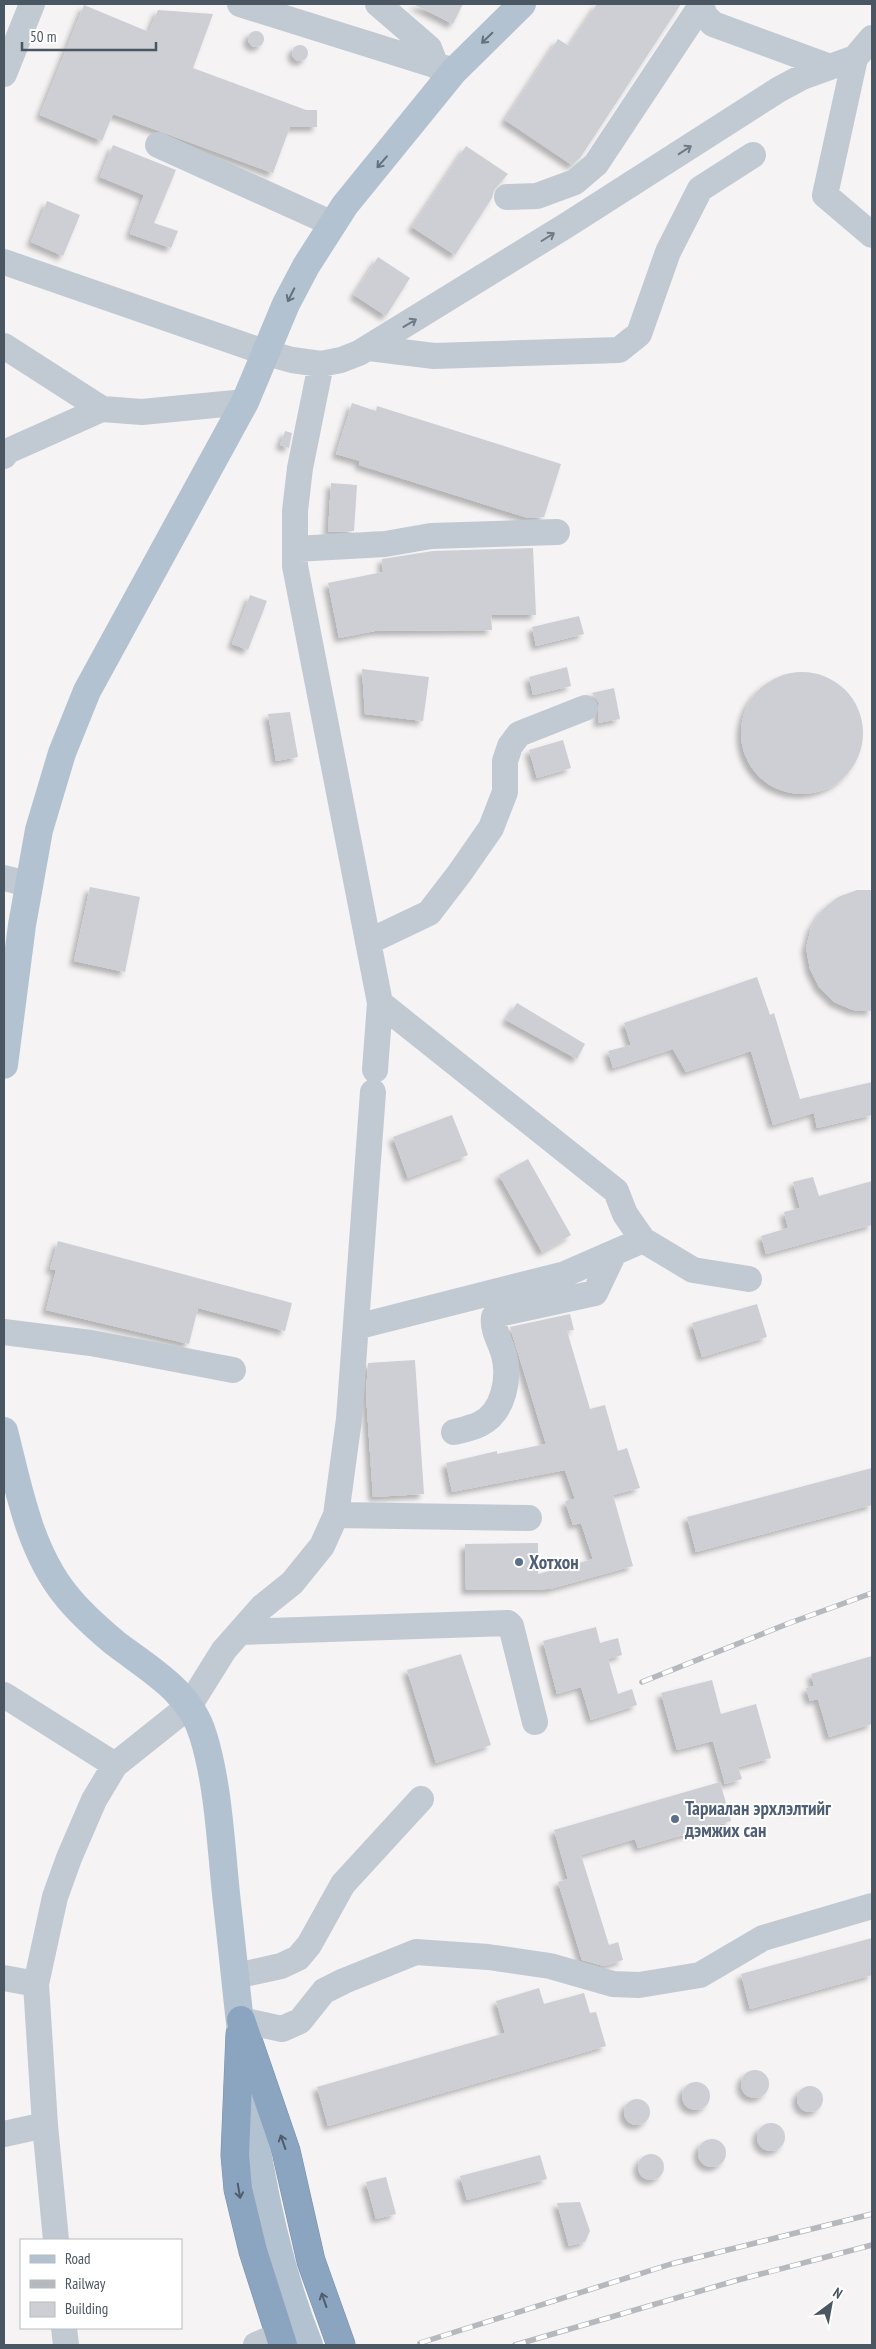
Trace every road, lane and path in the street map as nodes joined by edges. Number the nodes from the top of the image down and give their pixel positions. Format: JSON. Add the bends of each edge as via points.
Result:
{"nodes":[{"id":1,"x":32,"y":4,"type":"edge"},
{"id":2,"x":240,"y":4,"type":"edge"},
{"id":3,"x":378,"y":4,"type":"edge"},
{"id":4,"x":522,"y":4,"type":"edge"},
{"id":5,"x":701,"y":5,"type":"edge"},
{"id":6,"x":872,"y":38,"type":"edge"},
{"id":7,"x":855,"y":58,"type":"junction"},
{"id":8,"x":830,"y":67,"type":"junction"},
{"id":9,"x":445,"y":68,"type":"junction"},
{"id":10,"x":4,"y":74,"type":"edge"},
{"id":11,"x":158,"y":145,"type":"dead end"},
{"id":12,"x":753,"y":154,"type":"dead end"},
{"id":13,"x":507,"y":197,"type":"dead end"},
{"id":14,"x":333,"y":224,"type":"junction"},
{"id":15,"x":872,"y":234,"type":"edge"},
{"id":16,"x":4,"y":262,"type":"edge"},
{"id":17,"x":4,"y":346,"type":"edge"},
{"id":18,"x":369,"y":348,"type":"junction"},
{"id":19,"x":267,"y":353,"type":"junction"},
{"id":20,"x":321,"y":364,"type":"junction"},
{"id":21,"x":245,"y":402,"type":"junction"},
{"id":22,"x":102,"y":409,"type":"junction"},
{"id":23,"x":4,"y":456,"type":"edge"},
{"id":24,"x":557,"y":532,"type":"dead end"},
{"id":25,"x":295,"y":549,"type":"junction"},
{"id":26,"x":585,"y":708,"type":"dead end"},
{"id":27,"x":16,"y":881,"type":"edge"},
{"id":28,"x":368,"y":942,"type":"junction"},
{"id":29,"x":380,"y":1003,"type":"junction"},
{"id":30,"x":4,"y":1065,"type":"edge"},
{"id":31,"x":643,"y":1240,"type":"junction"},
{"id":32,"x":614,"y":1253,"type":"junction"},
{"id":33,"x":748,"y":1279,"type":"dead end"},
{"id":34,"x":356,"y":1327,"type":"junction"},
{"id":35,"x":4,"y":1332,"type":"edge"},
{"id":36,"x":233,"y":1370,"type":"dead end"},
{"id":37,"x":4,"y":1431,"type":"edge"},
{"id":38,"x":454,"y":1432,"type":"dead end"},
{"id":39,"x":336,"y":1515,"type":"junction"},
{"id":40,"x":528,"y":1518,"type":"dead end"},
{"id":41,"x":241,"y":1632,"type":"junction"},
{"id":42,"x":4,"y":1695,"type":"edge"},
{"id":43,"x":189,"y":1706,"type":"junction"},
{"id":44,"x":535,"y":1722,"type":"dead end"},
{"id":45,"x":115,"y":1765,"type":"junction"},
{"id":46,"x":421,"y":1799,"type":"dead end"},
{"id":47,"x":872,"y":1906,"type":"edge"},
{"id":48,"x":236,"y":1976,"type":"junction"},
{"id":49,"x":4,"y":1978,"type":"edge"},
{"id":50,"x":36,"y":1984,"type":"junction"},
{"id":51,"x":241,"y":2020,"type":"junction"},
{"id":52,"x":45,"y":2125,"type":"junction"},
{"id":53,"x":4,"y":2134,"type":"edge"},
{"id":54,"x":56,"y":2239,"type":"edge"},
{"id":55,"x":64,"y":2329,"type":"edge"},
{"id":56,"x":272,"y":2342,"type":"edge"},
{"id":57,"x":66,"y":2345,"type":"edge"},
{"id":58,"x":309,"y":2345,"type":"edge"},
{"id":59,"x":341,"y":2345,"type":"edge"}],
"edges":[{"from":1,"to":10,"type":"street"},
{"from":2,"to":9,"type":"street"},
{"from":3,"to":9,"type":"street","via":[[429,48]]},
{"from":4,"to":9,"type":"main road","one_way":true},
{"from":5,"to":8,"type":"street","via":[[713,24]]},
{"from":5,"to":13,"type":"street","via":[[596,164],[575,182],[537,196]]},
{"from":6,"to":7,"type":"street"},
{"from":7,"to":8,"type":"street"},
{"from":7,"to":15,"type":"street","via":[[825,195]]},
{"from":18,"to":8,"type":"street","one_way":true,"via":[[778,90],[802,76]]},
{"from":9,"to":14,"type":"main road","one_way":true},
{"from":11,"to":14,"type":"street"},
{"from":12,"to":18,"type":"street","via":[[700,189],[668,252],[639,334],[619,350],[434,356]]},
{"from":14,"to":19,"type":"main road","one_way":true,"via":[[286,304]]},
{"from":16,"to":19,"type":"street"},
{"from":17,"to":22,"type":"street"},
{"from":18,"to":20,"type":"street","via":[[341,360]]},
{"from":19,"to":20,"type":"street"},
{"from":19,"to":21,"type":"main road"},
{"from":20,"to":25,"type":"street","via":[[300,468]]},
{"from":21,"to":22,"type":"street","via":[[142,412]]},
{"from":21,"to":27,"type":"main road","via":[[87,691],[50,788],[39,830]]},
{"from":22,"to":23,"type":"street","via":[[8,451]]},
{"from":24,"to":25,"type":"street","via":[[431,536],[385,544]]},
{"from":25,"to":28,"type":"street","via":[[295,566]]},
{"from":26,"to":28,"type":"street","via":[[519,734],[505,761],[505,792],[491,828],[464,866],[429,912]]},
{"from":27,"to":30,"type":"main road"},
{"from":28,"to":29,"type":"street"},
{"from":29,"to":31,"type":"street","via":[[616,1191],[625,1214]]},
{"from":29,"to":34,"type":"street"},
{"from":31,"to":32,"type":"street"},
{"from":31,"to":33,"type":"street","via":[[692,1270]]},
{"from":32,"to":34,"type":"street","via":[[564,1274]]},
{"from":32,"to":38,"type":"street","via":[[596,1293],[494,1317],[507,1376],[501,1403],[480,1424]]},
{"from":34,"to":39,"type":"street","via":[[349,1419]]},
{"from":35,"to":36,"type":"street","via":[[91,1343]]},
{"from":37,"to":43,"type":"main road","via":[[28,1520],[53,1579],[84,1616],[169,1683]]},
{"from":39,"to":40,"type":"street"},
{"from":39,"to":41,"type":"street","via":[[322,1546],[292,1583],[262,1607]]},
{"from":41,"to":43,"type":"street","via":[[224,1650]]},
{"from":41,"to":44,"type":"street","via":[[508,1623]]},
{"from":42,"to":45,"type":"street"},
{"from":43,"to":45,"type":"street"},
{"from":43,"to":48,"type":"main road","via":[[203,1734],[211,1768]]},
{"from":45,"to":50,"type":"street","via":[[94,1800],[60,1881]]},
{"from":46,"to":48,"type":"street","via":[[343,1884],[309,1945],[298,1958],[280,1966]]},
{"from":47,"to":51,"type":"street","via":[[763,1938],[691,1976],[639,1985],[613,1984],[550,1966],[488,1957],[416,1952],[324,1991],[300,2021],[282,2029]]},
{"from":48,"to":51,"type":"main road"},
{"from":49,"to":50,"type":"street"},
{"from":50,"to":52,"type":"street"},
{"from":51,"to":56,"type":"highway","one_way":true,"via":[[235,2155],[238,2189]]},
{"from":51,"to":58,"type":"main road","via":[[272,2225]]},
{"from":59,"to":51,"type":"highway","one_way":true,"via":[[311,2261],[286,2151]]},
{"from":52,"to":53,"type":"street"},
{"from":52,"to":54,"type":"street"},
{"from":55,"to":57,"type":"street"}]}
